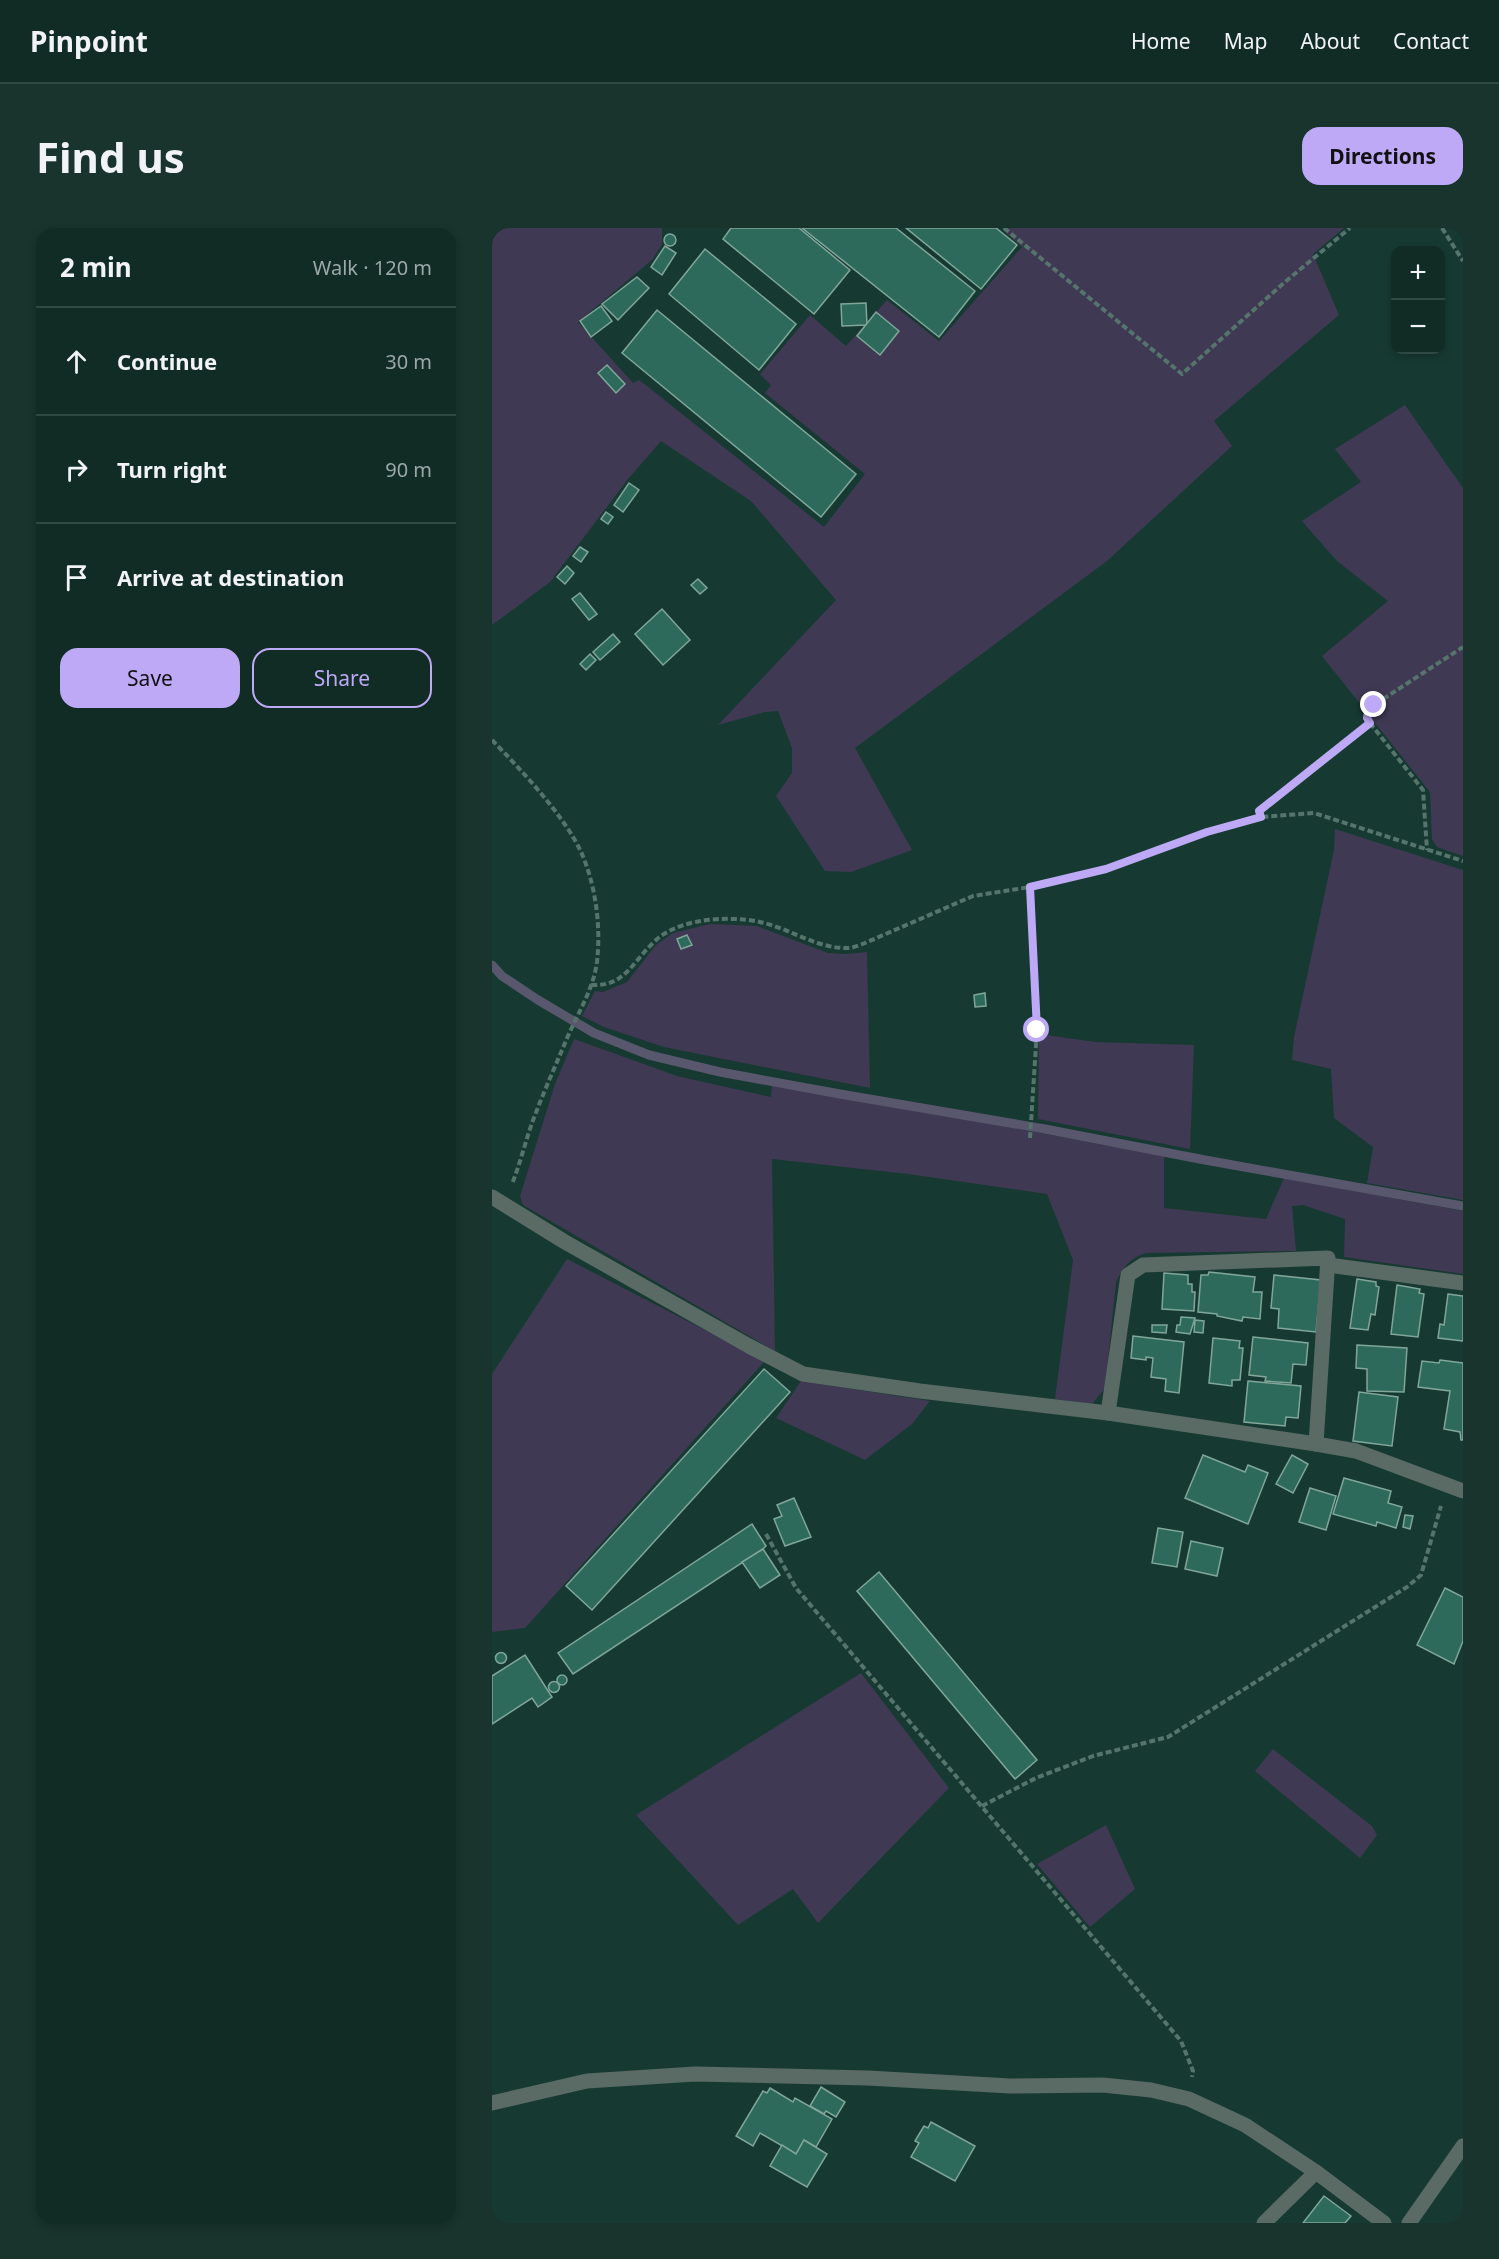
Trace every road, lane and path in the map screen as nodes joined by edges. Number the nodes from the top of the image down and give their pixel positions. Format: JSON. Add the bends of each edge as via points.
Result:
{"nodes":[{"id":1,"x":1004,"y":228,"type":"edge"},
{"id":2,"x":1350,"y":228,"type":"edge"},
{"id":3,"x":1442,"y":228,"type":"edge"},
{"id":4,"x":1463,"y":261,"type":"edge"},
{"id":5,"x":1463,"y":647,"type":"edge"},
{"id":6,"x":1370,"y":723,"type":"junction"},
{"id":7,"x":492,"y":740,"type":"edge"},
{"id":8,"x":1261,"y":817,"type":"junction"},
{"id":9,"x":1427,"y":850,"type":"junction"},
{"id":10,"x":1463,"y":861,"type":"edge"},
{"id":11,"x":1030,"y":887,"type":"junction"},
{"id":12,"x":591,"y":985,"type":"junction"},
{"id":13,"x":1030,"y":1138,"type":"dead end"},
{"id":14,"x":497,"y":1200,"type":"edge"},
{"id":15,"x":1329,"y":1265,"type":"junction"},
{"id":16,"x":1463,"y":1283,"type":"edge"},
{"id":17,"x":1108,"y":1413,"type":"junction"},
{"id":18,"x":1316,"y":1444,"type":"junction"},
{"id":19,"x":1447,"y":1485,"type":"junction"},
{"id":20,"x":1463,"y":1491,"type":"edge"},
{"id":21,"x":766,"y":1534,"type":"dead end"},
{"id":22,"x":982,"y":1806,"type":"junction"},
{"id":23,"x":1189,"y":2099,"type":"junction"},
{"id":24,"x":492,"y":2103,"type":"edge"},
{"id":25,"x":1463,"y":2146,"type":"edge"},
{"id":26,"x":1316,"y":2172,"type":"junction"},
{"id":27,"x":1264,"y":2223,"type":"edge"},
{"id":28,"x":1384,"y":2223,"type":"edge"},
{"id":29,"x":1408,"y":2223,"type":"edge"}],
"edges":[{"from":1,"to":2,"type":"path","via":[[1182,374]]},
{"from":3,"to":4,"type":"path"},
{"from":5,"to":6,"type":"path","via":[[1374,705],[1368,712]]},
{"from":6,"to":8,"type":"path","via":[[1259,811]]},
{"from":6,"to":9,"type":"path","via":[[1423,790]]},
{"from":7,"to":12,"type":"path","via":[[557,814],[582,853],[595,893],[598,941]]},
{"from":8,"to":9,"type":"path","via":[[1314,813]]},
{"from":8,"to":11,"type":"path","via":[[1106,869]]},
{"from":9,"to":10,"type":"path"},
{"from":11,"to":12,"type":"path","via":[[973,896],[848,948],[828,946],[760,922],[714,919],[690,923],[653,942],[625,976],[601,986]]},
{"from":11,"to":13,"type":"path","via":[[1037,1030]]},
{"from":12,"to":14,"type":"path","via":[[532,1124],[513,1183]]},
{"from":14,"to":17,"type":"street","via":[[803,1374]]},
{"from":15,"to":16,"type":"street"},
{"from":15,"to":17,"type":"street","via":[[1328,1258],[1143,1265],[1128,1275]]},
{"from":15,"to":18,"type":"street"},
{"from":17,"to":18,"type":"street"},
{"from":18,"to":19,"type":"street","via":[[1356,1451]]},
{"from":19,"to":20,"type":"street"},
{"from":19,"to":22,"type":"path","via":[[1421,1575],[1407,1587],[1168,1737],[1093,1756],[1036,1778]]},
{"from":21,"to":22,"type":"path","via":[[796,1588]]},
{"from":22,"to":23,"type":"path","via":[[1181,2042],[1193,2071]]},
{"from":23,"to":24,"type":"street","via":[[1103,2085],[1010,2086],[694,2074],[587,2081]]},
{"from":23,"to":26,"type":"street","via":[[1245,2125]]},
{"from":25,"to":29,"type":"street"},
{"from":26,"to":27,"type":"street"},
{"from":26,"to":28,"type":"street"}]}
